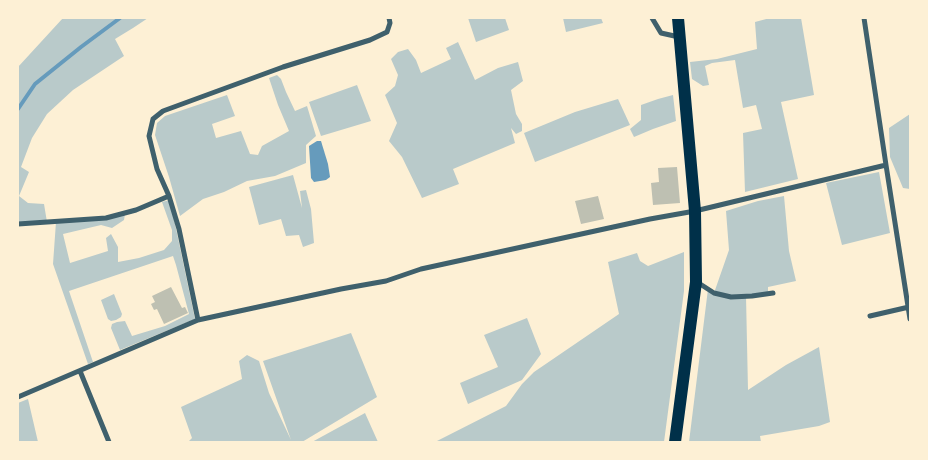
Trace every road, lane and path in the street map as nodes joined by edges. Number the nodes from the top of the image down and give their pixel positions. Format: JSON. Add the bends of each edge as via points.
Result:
{"nodes":[{"id":1,"x":389,"y":18,"type":"edge"},
{"id":2,"x":652,"y":18,"type":"edge"},
{"id":3,"x":678,"y":18,"type":"edge"},
{"id":4,"x":864,"y":18,"type":"edge"},
{"id":5,"x":680,"y":38,"type":"junction"},
{"id":6,"x":886,"y":165,"type":"junction"},
{"id":7,"x":169,"y":196,"type":"junction"},
{"id":8,"x":695,"y":211,"type":"junction"},
{"id":9,"x":18,"y":224,"type":"edge"},
{"id":10,"x":696,"y":282,"type":"junction"},
{"id":11,"x":773,"y":294,"type":"dead end"},
{"id":12,"x":908,"y":307,"type":"junction"},
{"id":13,"x":870,"y":316,"type":"dead end"},
{"id":14,"x":910,"y":319,"type":"edge"},
{"id":15,"x":198,"y":320,"type":"junction"},
{"id":16,"x":80,"y":371,"type":"junction"},
{"id":17,"x":18,"y":397,"type":"edge"},
{"id":18,"x":109,"y":442,"type":"edge"},
{"id":19,"x":676,"y":442,"type":"edge"}],
"edges":[{"from":1,"to":7,"type":"street","via":[[387,32],[370,40],[164,111],[153,119],[150,136],[157,169]]},
{"from":2,"to":5,"type":"street","via":[[661,34]]},
{"from":3,"to":5,"type":"main road"},
{"from":4,"to":6,"type":"street"},
{"from":5,"to":8,"type":"main road"},
{"from":6,"to":8,"type":"street"},
{"from":6,"to":12,"type":"street"},
{"from":7,"to":9,"type":"street","via":[[106,218]]},
{"from":7,"to":15,"type":"street","via":[[180,229]]},
{"from":8,"to":10,"type":"main road"},
{"from":8,"to":15,"type":"street"},
{"from":10,"to":11,"type":"street","via":[[714,293],[731,297]]},
{"from":10,"to":19,"type":"main road"},
{"from":12,"to":13,"type":"street"},
{"from":12,"to":14,"type":"street"},
{"from":15,"to":16,"type":"street"},
{"from":16,"to":17,"type":"street"},
{"from":16,"to":18,"type":"street"}]}
